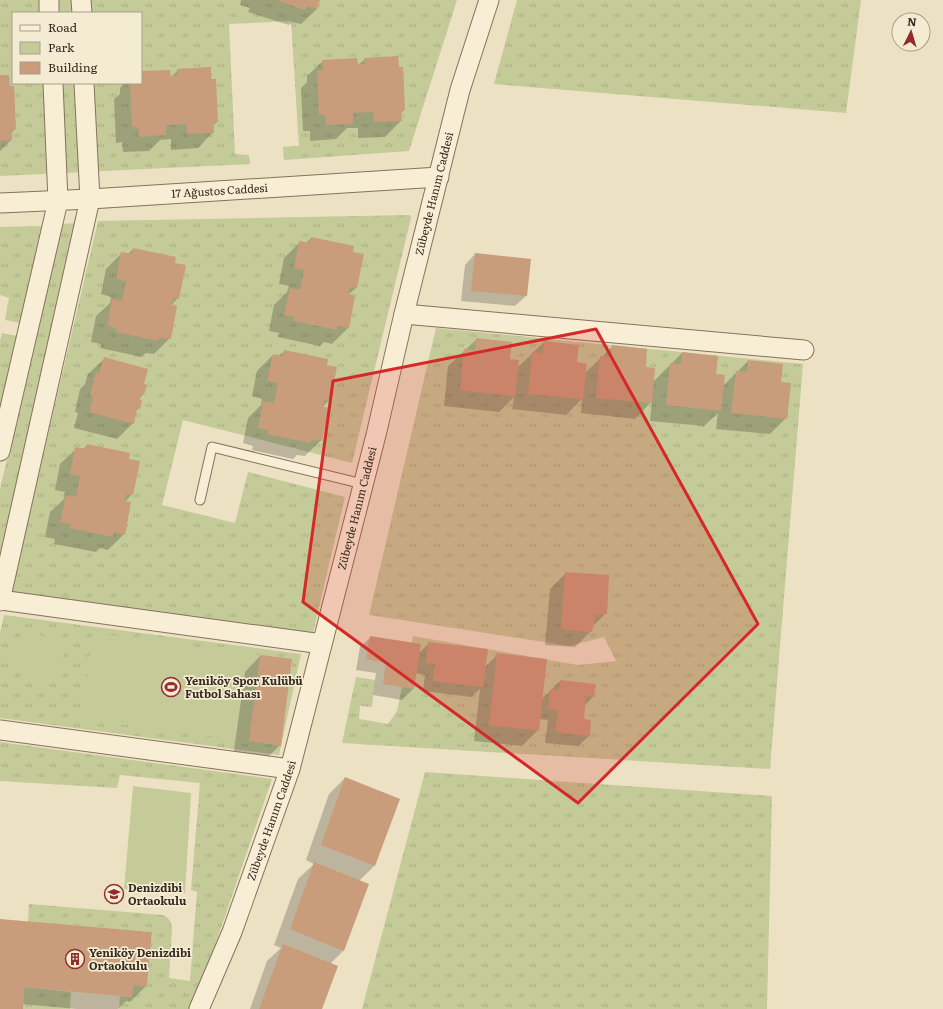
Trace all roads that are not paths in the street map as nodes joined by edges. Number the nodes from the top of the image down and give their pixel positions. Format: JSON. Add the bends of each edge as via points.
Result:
{"nodes":[{"id":1,"x":49,"y":0,"type":"edge"},
{"id":2,"x":81,"y":0,"type":"edge"},
{"id":3,"x":489,"y":0,"type":"edge"},
{"id":4,"x":49,"y":12,"type":"edge"},
{"id":5,"x":82,"y":12,"type":"edge"},
{"id":6,"x":53,"y":84,"type":"edge"},
{"id":7,"x":84,"y":84,"type":"edge"},
{"id":8,"x":439,"y":177,"type":"junction"},
{"id":9,"x":90,"y":200,"type":"junction"},
{"id":10,"x":58,"y":201,"type":"junction"},
{"id":11,"x":0,"y":203,"type":"edge"},
{"id":12,"x":404,"y":314,"type":"junction"},
{"id":13,"x":804,"y":350,"type":"dead end"},
{"id":14,"x":0,"y":451,"type":"edge"},
{"id":15,"x":363,"y":484,"type":"junction"},
{"id":16,"x":200,"y":500,"type":"dead end"},
{"id":17,"x":0,"y":601,"type":"edge"},
{"id":18,"x":322,"y":644,"type":"junction"},
{"id":19,"x":0,"y":730,"type":"edge"},
{"id":20,"x":290,"y":769,"type":"junction"},
{"id":21,"x":199,"y":1009,"type":"edge"}],
"edges":[{"from":1,"to":4,"type":"street"},
{"from":2,"to":5,"type":"street"},
{"from":3,"to":8,"type":"street","name":"Zübeyde Hanım Caddesi","via":[[460,90]]},
{"from":6,"to":10,"type":"street"},
{"from":7,"to":9,"type":"street"},
{"from":8,"to":9,"type":"street","name":"17 Ağustos Caddesi"},
{"from":8,"to":12,"type":"street","name":"Zübeyde Hanım Caddesi"},
{"from":9,"to":10,"type":"street","name":"17 Ağustos Caddesi"},
{"from":9,"to":17,"type":"street"},
{"from":10,"to":11,"type":"street","name":"17 Ağustos Caddesi"},
{"from":10,"to":14,"type":"street"},
{"from":12,"to":13,"type":"street"},
{"from":12,"to":15,"type":"street","name":"Zübeyde Hanım Caddesi"},
{"from":15,"to":16,"type":"lane","via":[[212,447]]},
{"from":15,"to":18,"type":"street","name":"Zübeyde Hanım Caddesi"},
{"from":17,"to":18,"type":"street"},
{"from":18,"to":20,"type":"street","name":"Zübeyde Hanım Caddesi"},
{"from":19,"to":20,"type":"street"},
{"from":20,"to":21,"type":"street","name":"Zübeyde Hanım Caddesi","via":[[232,932]]}]}
